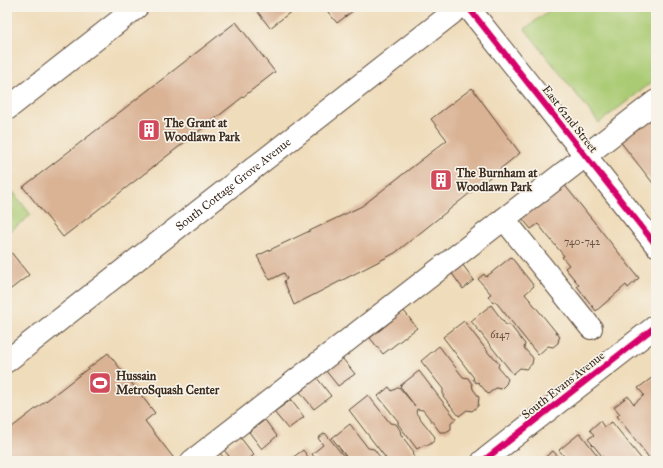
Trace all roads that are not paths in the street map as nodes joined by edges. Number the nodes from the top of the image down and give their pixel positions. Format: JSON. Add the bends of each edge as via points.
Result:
{"nodes":[{"id":1,"x":137,"y":7,"type":"edge"},
{"id":2,"x":460,"y":7,"type":"edge"},
{"id":3,"x":468,"y":7,"type":"edge"},
{"id":4,"x":656,"y":101,"type":"edge"},
{"id":5,"x":7,"y":109,"type":"edge"},
{"id":6,"x":586,"y":156,"type":"junction"},
{"id":7,"x":504,"y":219,"type":"junction"},
{"id":8,"x":656,"y":245,"type":"edge"},
{"id":9,"x":656,"y":326,"type":"edge"},
{"id":10,"x":591,"y":328,"type":"dead end"},
{"id":11,"x":7,"y":361,"type":"edge"},
{"id":12,"x":192,"y":461,"type":"edge"},
{"id":13,"x":483,"y":461,"type":"edge"}],
"edges":[{"from":1,"to":5,"type":"main road"},
{"from":2,"to":11,"type":"main road","name":"South Cottage Grove Avenue"},
{"from":3,"to":6,"type":"main road","name":"East 62nd Street"},
{"from":4,"to":6,"type":"main road"},
{"from":6,"to":7,"type":"main road"},
{"from":6,"to":8,"type":"main road","name":"East 62nd Street"},
{"from":7,"to":10,"type":"main road"},
{"from":7,"to":12,"type":"main road"},
{"from":9,"to":13,"type":"main road","name":"South Evans Avenue"}]}
